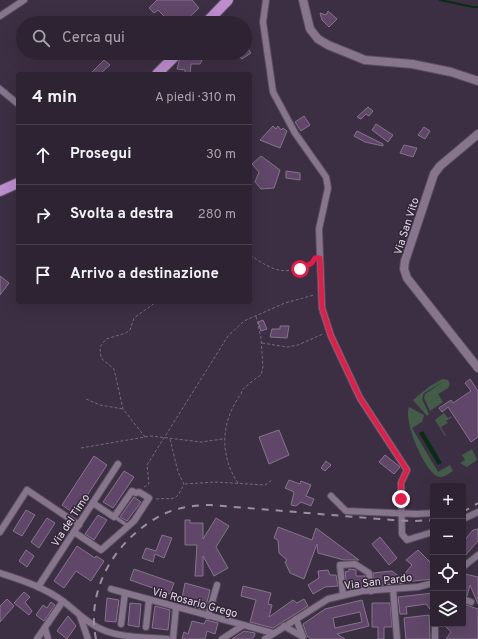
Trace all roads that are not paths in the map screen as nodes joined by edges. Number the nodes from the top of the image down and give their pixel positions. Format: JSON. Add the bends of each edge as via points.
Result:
{"nodes":[{"id":1,"x":24,"y":0,"type":"edge"},
{"id":2,"x":228,"y":0,"type":"edge"},
{"id":3,"x":266,"y":0,"type":"edge"},
{"id":4,"x":304,"y":0,"type":"edge"},
{"id":5,"x":0,"y":16,"type":"edge"},
{"id":6,"x":213,"y":16,"type":"edge"},
{"id":7,"x":171,"y":60,"type":"edge"},
{"id":8,"x":159,"y":72,"type":"edge"},
{"id":9,"x":478,"y":81,"type":"edge"},
{"id":10,"x":0,"y":89,"type":"edge"},
{"id":11,"x":16,"y":102,"type":"edge"},
{"id":12,"x":478,"y":134,"type":"edge"},
{"id":13,"x":16,"y":184,"type":"edge"},
{"id":14,"x":0,"y":191,"type":"edge"},
{"id":15,"x":478,"y":368,"type":"edge"},
{"id":16,"x":118,"y":464,"type":"dead end"},
{"id":17,"x":331,"y":496,"type":"dead end"},
{"id":18,"x":93,"y":503,"type":"junction"},
{"id":19,"x":478,"y":512,"type":"edge"},
{"id":20,"x":403,"y":513,"type":"junction"},
{"id":21,"x":430,"y":513,"type":"edge"},
{"id":22,"x":114,"y":517,"type":"junction"},
{"id":23,"x":466,"y":518,"type":"edge"},
{"id":24,"x":79,"y":525,"type":"junction"},
{"id":25,"x":128,"y":526,"type":"junction"},
{"id":26,"x":0,"y":532,"type":"edge"},
{"id":27,"x":74,"y":532,"type":"junction"},
{"id":28,"x":430,"y":533,"type":"edge"},
{"id":29,"x":478,"y":555,"type":"edge"},
{"id":30,"x":466,"y":565,"type":"edge"},
{"id":31,"x":0,"y":573,"type":"edge"},
{"id":32,"x":430,"y":583,"type":"edge"},
{"id":33,"x":217,"y":584,"type":"dead end"},
{"id":34,"x":38,"y":587,"type":"junction"},
{"id":35,"x":111,"y":589,"type":"dead end"},
{"id":36,"x":393,"y":589,"type":"junction"},
{"id":37,"x":371,"y":591,"type":"junction"},
{"id":38,"x":125,"y":593,"type":"junction"},
{"id":39,"x":343,"y":595,"type":"junction"},
{"id":40,"x":149,"y":600,"type":"junction"},
{"id":41,"x":466,"y":600,"type":"edge"},
{"id":42,"x":63,"y":601,"type":"junction"},
{"id":43,"x":471,"y":602,"type":"dead end"},
{"id":44,"x":176,"y":607,"type":"junction"},
{"id":45,"x":79,"y":614,"type":"junction"},
{"id":46,"x":208,"y":616,"type":"junction"},
{"id":47,"x":296,"y":619,"type":"junction"},
{"id":48,"x":121,"y":624,"type":"dead end"},
{"id":49,"x":242,"y":626,"type":"junction"},
{"id":50,"x":284,"y":626,"type":"junction"},
{"id":51,"x":146,"y":627,"type":"dead end"},
{"id":52,"x":435,"y":627,"type":"edge"},
{"id":53,"x":45,"y":628,"type":"junction"},
{"id":54,"x":273,"y":633,"type":"junction"},
{"id":55,"x":87,"y":636,"type":"edge"},
{"id":56,"x":295,"y":636,"type":"edge"},
{"id":57,"x":125,"y":637,"type":"edge"},
{"id":58,"x":148,"y":638,"type":"edge"},
{"id":59,"x":304,"y":638,"type":"edge"},
{"id":60,"x":37,"y":639,"type":"edge"},
{"id":61,"x":48,"y":639,"type":"edge"},
{"id":62,"x":167,"y":639,"type":"edge"},
{"id":63,"x":173,"y":639,"type":"edge"},
{"id":64,"x":222,"y":639,"type":"edge"},
{"id":65,"x":265,"y":639,"type":"edge"},
{"id":66,"x":397,"y":639,"type":"edge"},
{"id":67,"x":435,"y":639,"type":"edge"}],
"edges":[{"from":1,"to":5,"type":"street"},
{"from":2,"to":6,"type":"main road"},
{"from":3,"to":20,"type":"street","via":[[263,22],[273,92],[295,133],[326,177],[328,188],[319,229],[322,308],[330,333],[360,398],[407,470],[401,483]]},
{"from":4,"to":9,"type":"street","via":[[310,29],[318,40],[328,45],[365,60],[412,64]]},
{"from":7,"to":8,"type":"main road"},
{"from":10,"to":11,"type":"street"},
{"from":12,"to":15,"type":"street","name":"Via San Vito","via":[[434,174],[404,269],[407,278]]},
{"from":13,"to":14,"type":"main road"},
{"from":16,"to":18,"type":"street","name":"Via del Timo"},
{"from":17,"to":20,"type":"street","via":[[346,511]]},
{"from":18,"to":22,"type":"street"},
{"from":18,"to":24,"type":"street","name":"Via del Timo"},
{"from":19,"to":23,"type":"street"},
{"from":20,"to":21,"type":"street"},
{"from":20,"to":28,"type":"street","via":[[402,534],[407,540]]},
{"from":22,"to":25,"type":"lane"},
{"from":22,"to":25,"type":"street","via":[[132,491],[140,492],[149,498]]},
{"from":24,"to":26,"type":"street","via":[[27,490]]},
{"from":24,"to":27,"type":"street","name":"Via del Timo"},
{"from":25,"to":27,"type":"street","via":[[101,550]]},
{"from":27,"to":34,"type":"street","name":"Via del Timo"},
{"from":29,"to":30,"type":"street"},
{"from":31,"to":34,"type":"street"},
{"from":32,"to":36,"type":"street","name":"Via San Pardo"},
{"from":33,"to":46,"type":"street"},
{"from":34,"to":42,"type":"street"},
{"from":35,"to":38,"type":"street","name":"Via Rosario Grego"},
{"from":36,"to":37,"type":"street","name":"Via San Pardo"},
{"from":36,"to":66,"type":"street"},
{"from":37,"to":39,"type":"street","name":"Via San Pardo"},
{"from":37,"to":39,"type":"street","via":[[369,573],[355,564],[340,565]]},
{"from":38,"to":40,"type":"street","name":"Via Rosario Grego"},
{"from":38,"to":48,"type":"street"},
{"from":39,"to":47,"type":"street","name":"Via San Pardo","via":[[328,599]]},
{"from":40,"to":44,"type":"street","name":"Via Rosario Grego"},
{"from":40,"to":51,"type":"street"},
{"from":41,"to":43,"type":"street"},
{"from":42,"to":45,"type":"street"},
{"from":42,"to":53,"type":"street"},
{"from":44,"to":46,"type":"street","name":"Via Rosario Grego"},
{"from":44,"to":63,"type":"street"},
{"from":45,"to":55,"type":"street"},
{"from":45,"to":57,"type":"street","via":[[100,629]]},
{"from":46,"to":49,"type":"street","name":"Via Rosario Grego"},
{"from":47,"to":50,"type":"street","name":"Via San Pardo"},
{"from":47,"to":59,"type":"street"},
{"from":49,"to":54,"type":"street","name":"Via Rosario Grego"},
{"from":49,"to":64,"type":"street"},
{"from":50,"to":54,"type":"street","name":"Via San Pardo"},
{"from":50,"to":56,"type":"street"},
{"from":52,"to":67,"type":"street"},
{"from":53,"to":60,"type":"street"},
{"from":53,"to":61,"type":"street"},
{"from":54,"to":65,"type":"street","name":"Via San Pardo"},
{"from":56,"to":59,"type":"street"},
{"from":57,"to":58,"type":"street"},
{"from":58,"to":62,"type":"street"}]}
